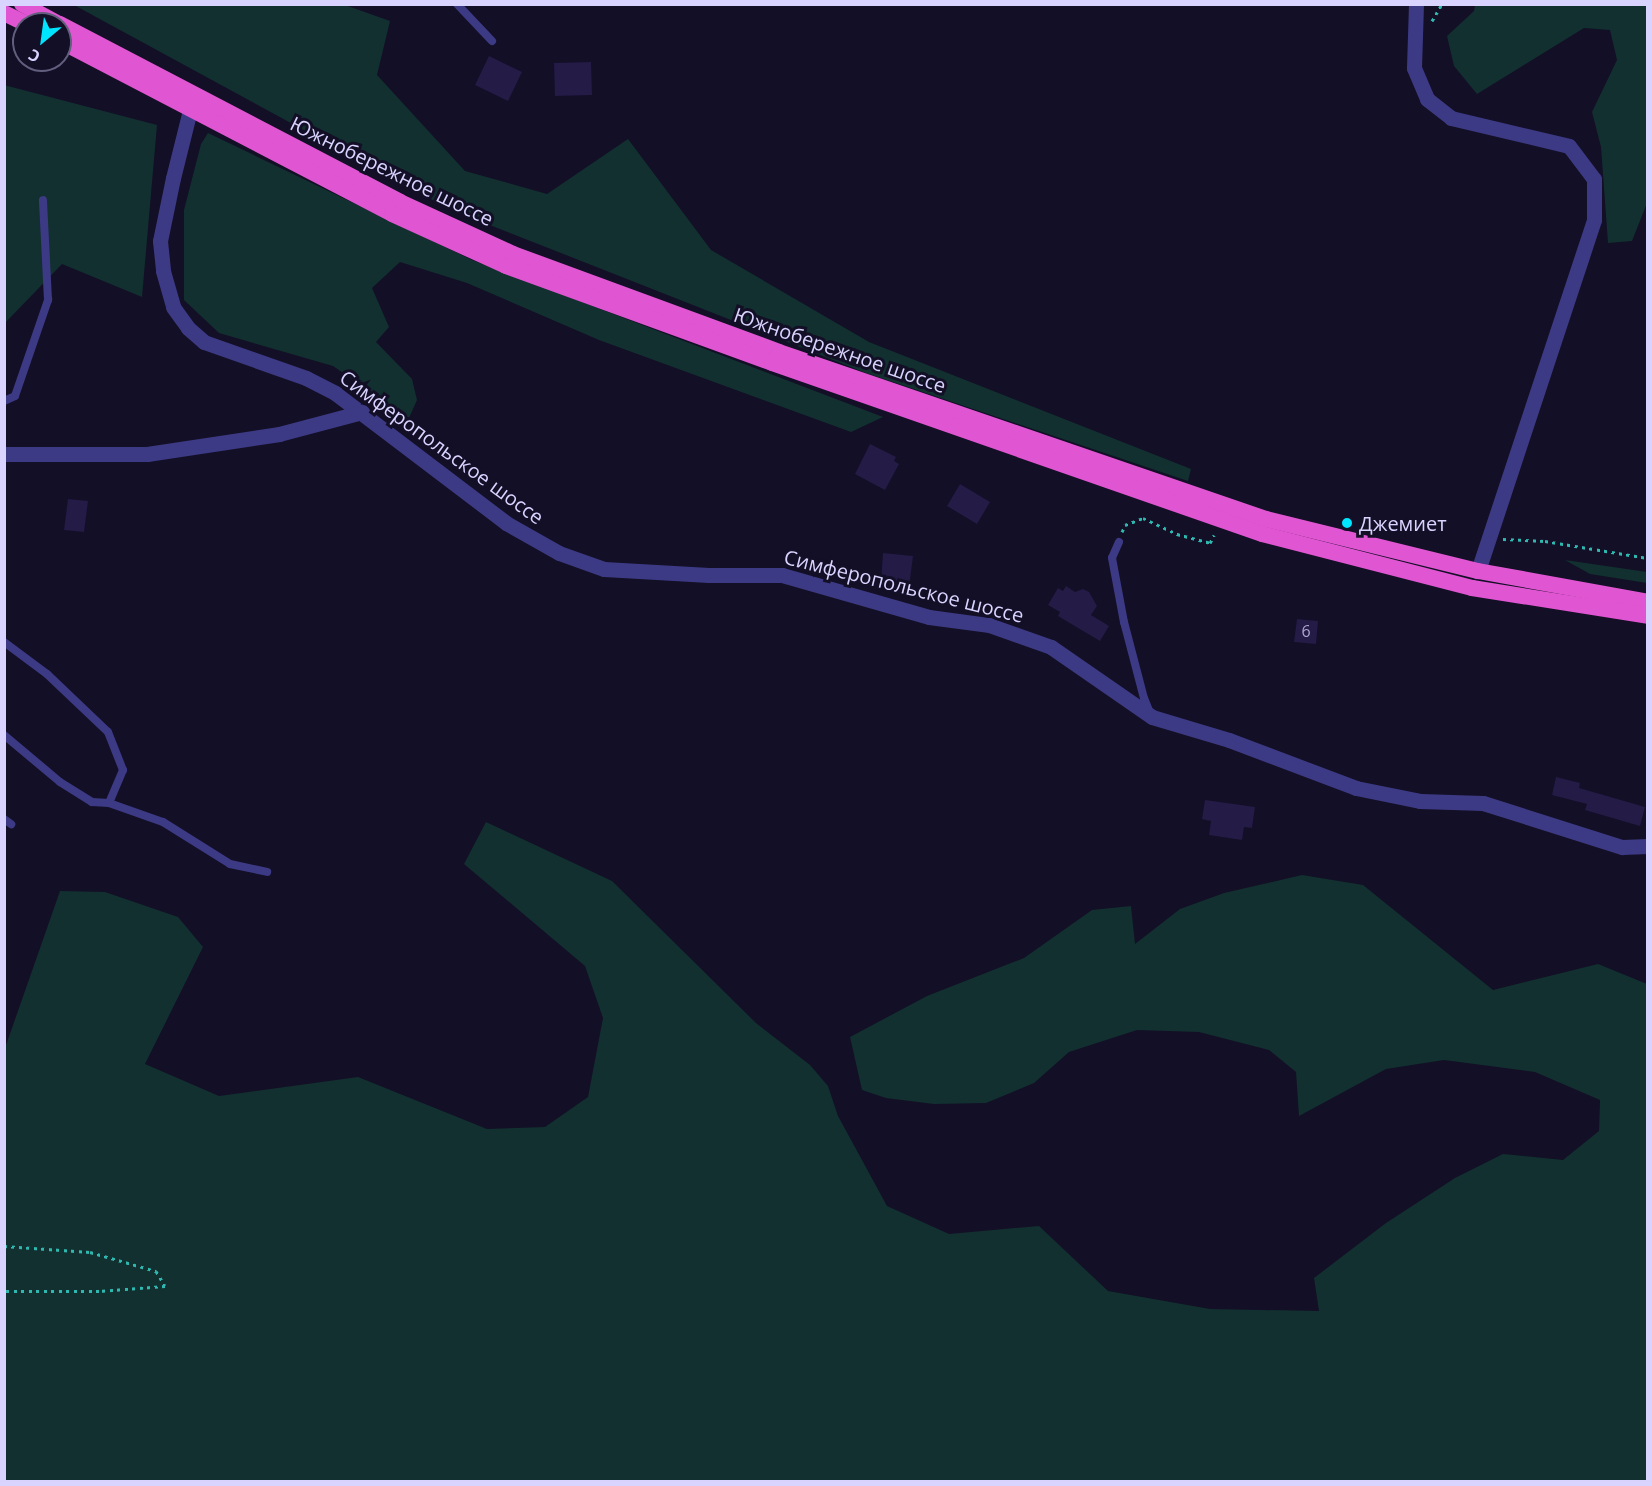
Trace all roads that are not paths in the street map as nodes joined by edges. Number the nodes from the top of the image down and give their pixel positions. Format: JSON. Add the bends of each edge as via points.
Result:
{"nodes":[{"id":1,"x":22,"y":4,"type":"edge"},
{"id":2,"x":457,"y":4,"type":"edge"},
{"id":3,"x":1416,"y":4,"type":"edge"},
{"id":4,"x":37,"y":12,"type":"edge"},
{"id":5,"x":72,"y":30,"type":"edge"},
{"id":6,"x":492,"y":41,"type":"dead end"},
{"id":7,"x":72,"y":47,"type":"edge"},
{"id":8,"x":190,"y":110,"type":"junction"},
{"id":9,"x":42,"y":200,"type":"dead end"},
{"id":10,"x":4,"y":401,"type":"edge"},
{"id":11,"x":362,"y":412,"type":"junction"},
{"id":12,"x":4,"y":454,"type":"edge"},
{"id":13,"x":1119,"y":542,"type":"road end"},
{"id":14,"x":1410,"y":571,"type":"junction"},
{"id":15,"x":1478,"y":571,"type":"junction"},
{"id":16,"x":1527,"y":597,"type":"junction"},
{"id":17,"x":1647,"y":602,"type":"edge"},
{"id":18,"x":1647,"y":616,"type":"edge"},
{"id":19,"x":4,"y":642,"type":"edge"},
{"id":20,"x":1152,"y":717,"type":"junction"},
{"id":21,"x":4,"y":735,"type":"edge"},
{"id":22,"x":109,"y":803,"type":"junction"},
{"id":23,"x":1647,"y":846,"type":"edge"},
{"id":24,"x":267,"y":872,"type":"dead end"}],
"edges":[{"from":1,"to":4,"type":"highway","name":"Южнобережное шоссе"},
{"from":2,"to":6,"type":"lane"},
{"from":3,"to":15,"type":"street","via":[[1414,68],[1427,99],[1451,118],[1569,146],[1594,179],[1594,220]]},
{"from":5,"to":15,"type":"highway","name":"Южнобережное шоссе","via":[[400,202],[513,254],[779,352],[1266,519]]},
{"from":7,"to":8,"type":"highway","name":"Южнобережное шоссе"},
{"from":8,"to":11,"type":"street","name":"Симферопольское шоссе","via":[[160,241],[172,307],[204,342],[306,378]]},
{"from":8,"to":14,"type":"highway","name":"Южнобережное шоссе","via":[[392,214],[506,266],[1262,534]]},
{"from":9,"to":10,"type":"lane","via":[[48,300],[15,396]]},
{"from":11,"to":12,"type":"street","via":[[279,434],[147,454]]},
{"from":11,"to":20,"type":"street","name":"Симферопольское шоссе","via":[[506,524],[559,553],[604,569],[782,575],[929,617],[989,625],[1051,647]]},
{"from":13,"to":20,"type":"lane","via":[[1112,558],[1124,622]]},
{"from":14,"to":15,"type":"highway","via":[[1420,565]]},
{"from":14,"to":16,"type":"highway","name":"Южнобережное шоссе","via":[[1472,588]]},
{"from":15,"to":16,"type":"highway"},
{"from":15,"to":17,"type":"highway","name":"Южнобережное шоссе"},
{"from":16,"to":18,"type":"highway","name":"Южнобережное шоссе"},
{"from":19,"to":22,"type":"lane","via":[[47,674],[108,732],[123,770]]},
{"from":20,"to":23,"type":"street","name":"Симферопольское шоссе","via":[[1229,740],[1356,788],[1420,801],[1483,803],[1622,847]]},
{"from":21,"to":22,"type":"lane","via":[[60,782],[92,801]]},
{"from":22,"to":24,"type":"lane","via":[[163,822],[230,864]]}]}
